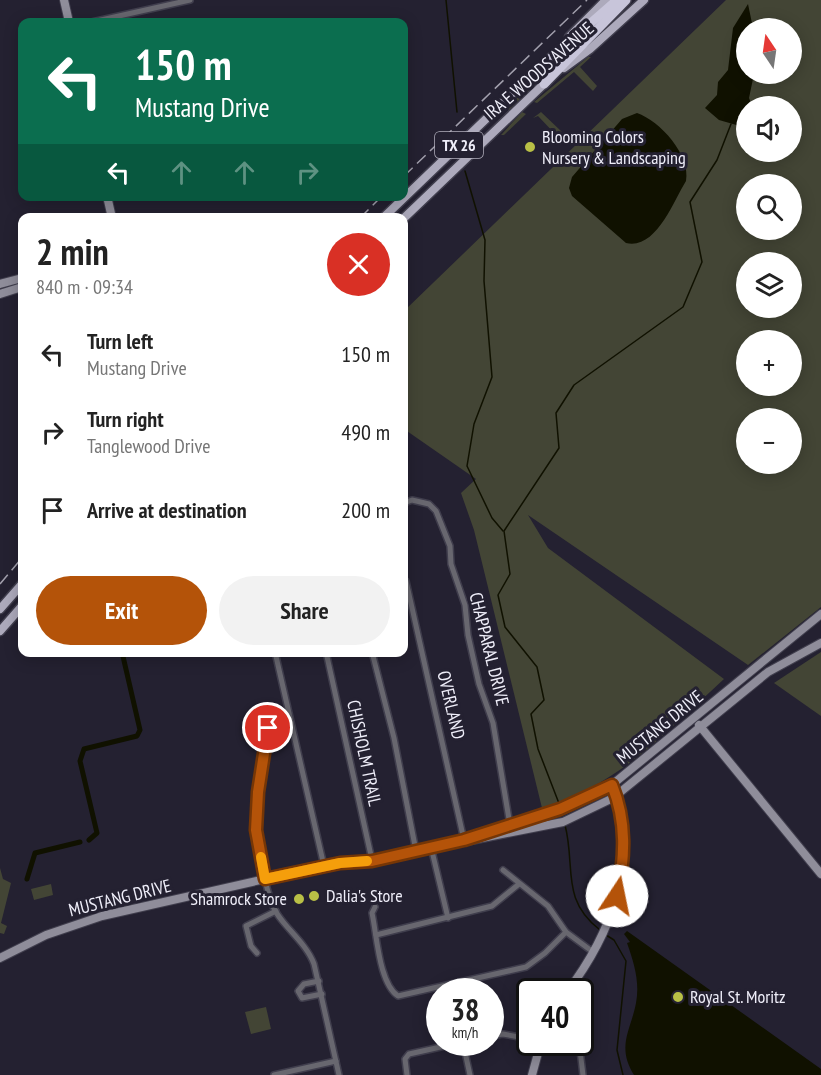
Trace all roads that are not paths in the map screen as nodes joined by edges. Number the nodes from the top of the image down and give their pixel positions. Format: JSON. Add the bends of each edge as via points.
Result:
{"nodes":[{"id":1,"x":64,"y":0,"type":"edge"},
{"id":2,"x":190,"y":0,"type":"edge"},
{"id":3,"x":606,"y":0,"type":"edge"},
{"id":4,"x":617,"y":0,"type":"edge"},
{"id":5,"x":627,"y":0,"type":"edge"},
{"id":6,"x":644,"y":0,"type":"edge"},
{"id":7,"x":68,"y":18,"type":"edge"},
{"id":8,"x":110,"y":18,"type":"edge"},
{"id":9,"x":536,"y":72,"type":"junction"},
{"id":10,"x":543,"y":84,"type":"junction"},
{"id":11,"x":408,"y":193,"type":"edge"},
{"id":12,"x":400,"y":201,"type":"joint"},
{"id":13,"x":389,"y":213,"type":"edge"},
{"id":14,"x":401,"y":213,"type":"edge"},
{"id":15,"x":408,"y":214,"type":"edge"},
{"id":16,"x":18,"y":279,"type":"edge"},
{"id":17,"x":0,"y":284,"type":"edge"},
{"id":18,"x":18,"y":288,"type":"edge"},
{"id":19,"x":0,"y":294,"type":"edge"},
{"id":20,"x":408,"y":501,"type":"edge"},
{"id":21,"x":18,"y":589,"type":"edge"},
{"id":22,"x":408,"y":590,"type":"edge"},
{"id":23,"x":0,"y":609,"type":"edge"},
{"id":24,"x":18,"y":611,"type":"edge"},
{"id":25,"x":821,"y":614,"type":"edge"},
{"id":26,"x":0,"y":631,"type":"edge"},
{"id":27,"x":821,"y":643,"type":"edge"},
{"id":28,"x":275,"y":657,"type":"edge"},
{"id":29,"x":327,"y":657,"type":"edge"},
{"id":30,"x":373,"y":657,"type":"edge"},
{"id":31,"x":268,"y":712,"type":"dead end"},
{"id":32,"x":695,"y":718,"type":"junction"},
{"id":33,"x":701,"y":727,"type":"junction"},
{"id":34,"x":612,"y":785,"type":"junction"},
{"id":35,"x":616,"y":795,"type":"junction"},
{"id":36,"x":511,"y":829,"type":"junction"},
{"id":37,"x":464,"y":840,"type":"junction"},
{"id":38,"x":431,"y":848,"type":"junction"},
{"id":39,"x":416,"y":851,"type":"junction"},
{"id":40,"x":372,"y":861,"type":"junction"},
{"id":41,"x":324,"y":866,"type":"junction"},
{"id":42,"x":503,"y":870,"type":"dead end"},
{"id":43,"x":821,"y":874,"type":"edge"},
{"id":44,"x":265,"y":879,"type":"junction"},
{"id":45,"x":519,"y":884,"type":"junction"},
{"id":46,"x":375,"y":907,"type":"dead end"},
{"id":47,"x":276,"y":911,"type":"junction"},
{"id":48,"x":447,"y":918,"type":"junction"},
{"id":49,"x":566,"y":932,"type":"junction"},
{"id":50,"x":376,"y":935,"type":"junction"},
{"id":51,"x":593,"y":952,"type":"junction"},
{"id":52,"x":257,"y":953,"type":"dead end"},
{"id":53,"x":0,"y":958,"type":"edge"},
{"id":54,"x":577,"y":978,"type":"edge"},
{"id":55,"x":319,"y":981,"type":"junction"},
{"id":56,"x":322,"y":994,"type":"junction"},
{"id":57,"x":426,"y":1053,"type":"edge"},
{"id":58,"x":466,"y":1056,"type":"edge"},
{"id":59,"x":537,"y":1056,"type":"edge"},
{"id":60,"x":581,"y":1056,"type":"edge"},
{"id":61,"x":336,"y":1061,"type":"junction"},
{"id":62,"x":274,"y":1075,"type":"edge"},
{"id":63,"x":339,"y":1075,"type":"edge"},
{"id":64,"x":407,"y":1075,"type":"edge"},
{"id":65,"x":470,"y":1075,"type":"edge"},
{"id":66,"x":532,"y":1075,"type":"edge"},
{"id":67,"x":583,"y":1075,"type":"edge"}],
"edges":[{"from":1,"to":7,"type":"main road"},
{"from":2,"to":8,"type":"street"},
{"from":3,"to":9,"type":"main road","name":"IRA E WOODS AVENUE","number":"TX 26"},
{"from":4,"to":9,"type":"highway"},
{"from":5,"to":10,"type":"highway","number":"TX 26"},
{"from":6,"to":10,"type":"main road","name":"IRA E WOODS AVENUE","via":[[590,49]]},
{"from":9,"to":11,"type":"main road","name":"IRA E WOODS AVENUE","number":"TX 26"},
{"from":10,"to":15,"type":"main road","name":"IRA E WOODS AVENUE","number":"TX 26"},
{"from":12,"to":13,"type":"main road","name":"IRA E WOODS AVENUE","number":"TX 26"},
{"from":12,"to":14,"type":"main road"},
{"from":16,"to":17,"type":"main road"},
{"from":18,"to":19,"type":"main road"},
{"from":20,"to":36,"type":"street","name":"CHAPPARAL DRIVE","via":[[429,504],[436,511],[450,546],[479,684],[493,723]]},
{"from":21,"to":23,"type":"main road"},
{"from":22,"to":37,"type":"street","name":"OVERLAND"},
{"from":24,"to":26,"type":"main road"},
{"from":25,"to":32,"type":"main road","name":"MUSTANG DRIVE"},
{"from":27,"to":33,"type":"main road","name":"MUSTANG DRIVE","via":[[768,672]]},
{"from":28,"to":41,"type":"street"},
{"from":29,"to":40,"type":"street","name":"CHISHOLM TRAIL"},
{"from":30,"to":39,"type":"street"},
{"from":31,"to":44,"type":"street","via":[[256,830]]},
{"from":32,"to":33,"type":"main road"},
{"from":32,"to":34,"type":"main road","name":"MUSTANG DRIVE"},
{"from":33,"to":35,"type":"main road","name":"MUSTANG DRIVE"},
{"from":33,"to":43,"type":"main road"},
{"from":34,"to":35,"type":"main road"},
{"from":34,"to":36,"type":"main road","name":"MUSTANG DRIVE"},
{"from":35,"to":36,"type":"main road","name":"MUSTANG DRIVE","via":[[563,822]]},
{"from":35,"to":51,"type":"main road","via":[[624,842],[621,879],[610,920]]},
{"from":36,"to":37,"type":"main road","name":"MUSTANG DRIVE"},
{"from":37,"to":38,"type":"main road","name":"MUSTANG DRIVE"},
{"from":38,"to":39,"type":"main road","name":"MUSTANG DRIVE"},
{"from":38,"to":48,"type":"street"},
{"from":39,"to":40,"type":"main road","name":"MUSTANG DRIVE"},
{"from":40,"to":41,"type":"main road","name":"MUSTANG DRIVE"},
{"from":41,"to":44,"type":"main road","name":"MUSTANG DRIVE"},
{"from":42,"to":45,"type":"street"},
{"from":44,"to":47,"type":"street"},
{"from":44,"to":53,"type":"main road","name":"MUSTANG DRIVE","via":[[90,919]]},
{"from":45,"to":48,"type":"street","via":[[492,906]]},
{"from":45,"to":49,"type":"street","via":[[548,906]]},
{"from":46,"to":50,"type":"street","via":[[372,913]]},
{"from":47,"to":52,"type":"street","via":[[246,926],[250,946]]},
{"from":47,"to":55,"type":"street","via":[[306,947]]},
{"from":48,"to":50,"type":"street"},
{"from":49,"to":50,"type":"street","via":[[526,967],[402,995],[395,994],[387,983]]},
{"from":49,"to":51,"type":"street"},
{"from":51,"to":54,"type":"main road"},
{"from":55,"to":56,"type":"street"},
{"from":55,"to":56,"type":"street","via":[[304,984],[298,991],[302,998]]},
{"from":56,"to":61,"type":"street"},
{"from":57,"to":64,"type":"street","via":[[405,1058]]},
{"from":58,"to":65,"type":"street"},
{"from":59,"to":66,"type":"main road"},
{"from":60,"to":67,"type":"street"},
{"from":61,"to":62,"type":"street"},
{"from":61,"to":63,"type":"street"}]}
